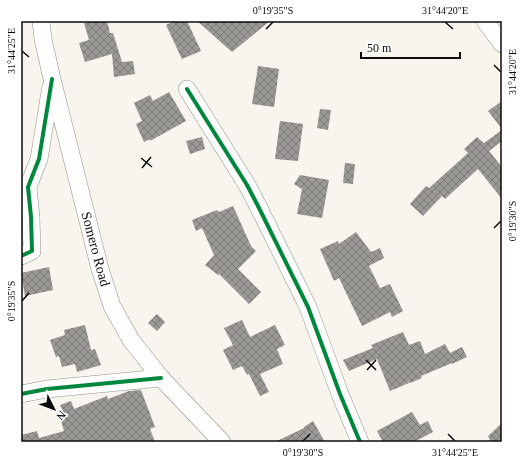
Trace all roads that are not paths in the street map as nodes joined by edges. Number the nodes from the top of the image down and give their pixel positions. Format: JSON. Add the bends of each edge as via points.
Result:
{"nodes":[{"id":1,"x":41,"y":21,"type":"edge"},
{"id":2,"x":485,"y":21,"type":"edge"},
{"id":3,"x":502,"y":44,"type":"edge"},
{"id":4,"x":52,"y":79,"type":"junction"},
{"id":5,"x":188,"y":89,"type":"dead end"},
{"id":6,"x":21,"y":256,"type":"edge"},
{"id":7,"x":161,"y":378,"type":"junction"},
{"id":8,"x":21,"y":394,"type":"edge"},
{"id":9,"x":222,"y":442,"type":"edge"},
{"id":10,"x":360,"y":442,"type":"edge"}],
"edges":[{"from":1,"to":4,"type":"street","name":"Somero Road"},
{"from":2,"to":3,"type":"street"},
{"from":4,"to":6,"type":"street","via":[[39,159],[28,187],[32,251]]},
{"from":4,"to":7,"type":"street","name":"Somero Road","via":[[100,269],[112,306],[131,340]]},
{"from":5,"to":10,"type":"street","via":[[247,185],[308,307]]},
{"from":7,"to":8,"type":"street","via":[[47,389]]},
{"from":7,"to":9,"type":"street","name":"Somero Road"}]}
